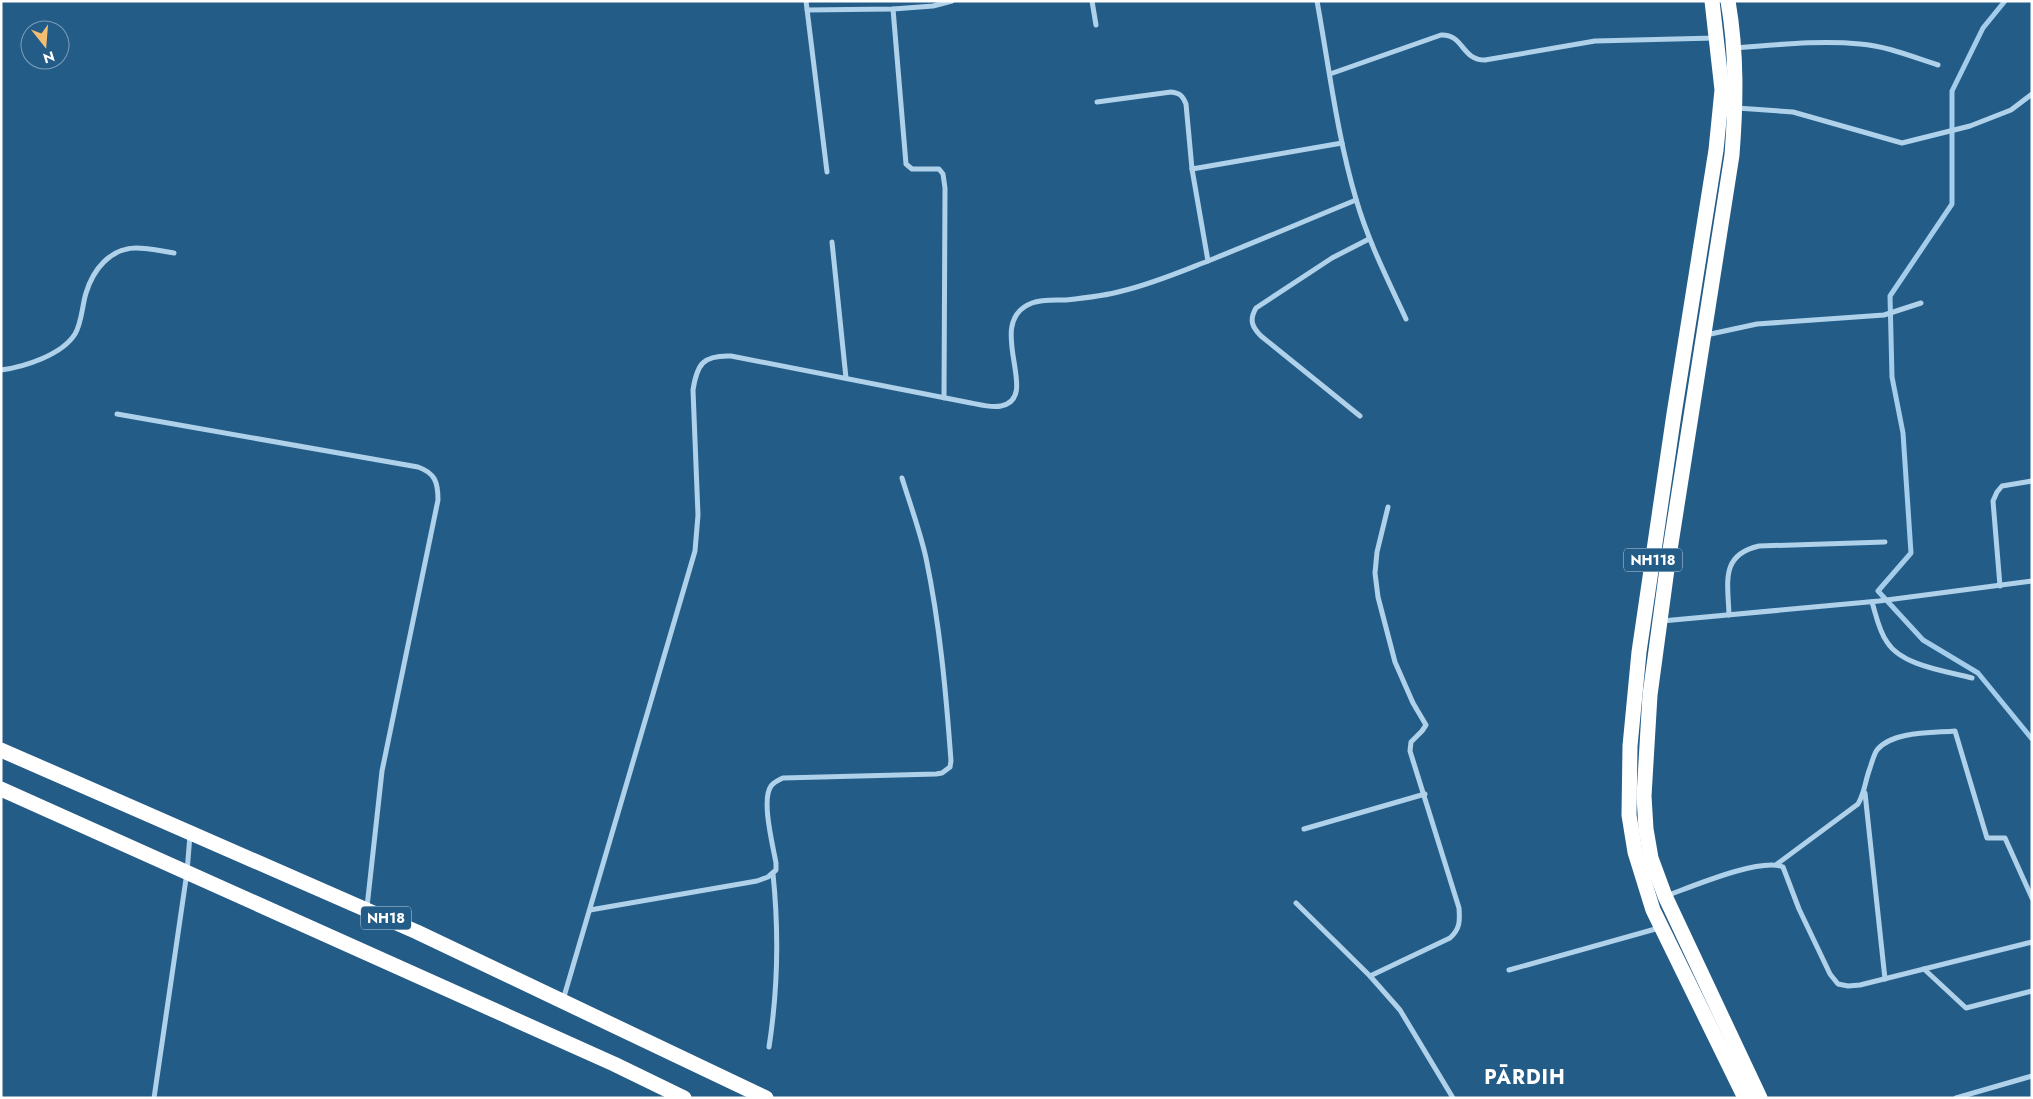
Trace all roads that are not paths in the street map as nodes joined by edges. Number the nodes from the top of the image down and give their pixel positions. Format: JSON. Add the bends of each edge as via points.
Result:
{"nodes":[{"id":1,"x":806,"y":1,"type":"edge"},
{"id":2,"x":952,"y":1,"type":"edge"},
{"id":3,"x":1092,"y":1,"type":"edge"},
{"id":4,"x":1317,"y":1,"type":"edge"},
{"id":5,"x":1712,"y":1,"type":"edge"},
{"id":6,"x":1728,"y":1,"type":"edge"},
{"id":7,"x":893,"y":9,"type":"junction"},
{"id":8,"x":807,"y":10,"type":"junction"},
{"id":9,"x":1096,"y":25,"type":"dead end"},
{"id":10,"x":1717,"y":38,"type":"junction"},
{"id":11,"x":1734,"y":48,"type":"junction"},
{"id":12,"x":1938,"y":65,"type":"dead end"},
{"id":13,"x":1330,"y":74,"type":"junction"},
{"id":14,"x":2032,"y":94,"type":"edge"},
{"id":15,"x":1097,"y":102,"type":"dead end"},
{"id":16,"x":1736,"y":108,"type":"junction"},
{"id":17,"x":1342,"y":143,"type":"junction"},
{"id":18,"x":1192,"y":169,"type":"junction"},
{"id":19,"x":827,"y":172,"type":"dead end"},
{"id":20,"x":1356,"y":200,"type":"junction"},
{"id":21,"x":1369,"y":239,"type":"junction"},
{"id":22,"x":832,"y":242,"type":"dead end"},
{"id":23,"x":174,"y":253,"type":"dead end"},
{"id":24,"x":1208,"y":261,"type":"junction"},
{"id":25,"x":1922,"y":303,"type":"dead end"},
{"id":26,"x":1406,"y":319,"type":"dead end"},
{"id":27,"x":1703,"y":335,"type":"junction"},
{"id":28,"x":1,"y":370,"type":"edge"},
{"id":29,"x":846,"y":378,"type":"junction"},
{"id":30,"x":944,"y":398,"type":"junction"},
{"id":31,"x":118,"y":414,"type":"dead end"},
{"id":32,"x":1360,"y":416,"type":"dead end"},
{"id":33,"x":902,"y":478,"type":"dead end"},
{"id":34,"x":2032,"y":480,"type":"edge"},
{"id":35,"x":1388,"y":507,"type":"dead end"},
{"id":36,"x":1885,"y":542,"type":"dead end"},
{"id":37,"x":2032,"y":581,"type":"edge"},
{"id":38,"x":2000,"y":586,"type":"junction"},
{"id":39,"x":1872,"y":602,"type":"junction"},
{"id":40,"x":1729,"y":614,"type":"junction"},
{"id":41,"x":1660,"y":621,"type":"junction"},
{"id":42,"x":1972,"y":678,"type":"dead end"},
{"id":43,"x":1,"y":750,"type":"edge"},
{"id":44,"x":1,"y":789,"type":"edge"},
{"id":45,"x":1425,"y":794,"type":"junction"},
{"id":46,"x":1864,"y":794,"type":"junction"},
{"id":47,"x":1304,"y":829,"type":"dead end"},
{"id":48,"x":190,"y":832,"type":"junction"},
{"id":49,"x":1777,"y":864,"type":"junction"},
{"id":50,"x":187,"y":872,"type":"junction"},
{"id":51,"x":773,"y":874,"type":"junction"},
{"id":52,"x":1665,"y":896,"type":"junction"},
{"id":53,"x":2032,"y":898,"type":"edge"},
{"id":54,"x":1296,"y":903,"type":"dead end"},
{"id":55,"x":366,"y":910,"type":"junction"},
{"id":56,"x":590,"y":910,"type":"junction"},
{"id":57,"x":1662,"y":927,"type":"junction"},
{"id":58,"x":2032,"y":942,"type":"edge"},
{"id":59,"x":1924,"y":969,"type":"junction"},
{"id":60,"x":1509,"y":970,"type":"dead end"},
{"id":61,"x":1370,"y":976,"type":"junction"},
{"id":62,"x":1885,"y":978,"type":"junction"},
{"id":63,"x":2032,"y":991,"type":"edge"},
{"id":64,"x":563,"y":1001,"type":"junction"},
{"id":65,"x":769,"y":1047,"type":"dead end"},
{"id":66,"x":2032,"y":1076,"type":"edge"},
{"id":67,"x":154,"y":1098,"type":"edge"},
{"id":68,"x":684,"y":1098,"type":"edge"},
{"id":69,"x":766,"y":1098,"type":"edge"},
{"id":70,"x":1454,"y":1098,"type":"edge"},
{"id":71,"x":1745,"y":1098,"type":"edge"},
{"id":72,"x":1760,"y":1098,"type":"edge"},
{"id":73,"x":1956,"y":1098,"type":"edge"}],
"edges":[{"from":1,"to":8,"type":"street"},
{"from":2,"to":7,"type":"street"},
{"from":3,"to":9,"type":"street"},
{"from":4,"to":13,"type":"street"},
{"from":5,"to":10,"type":"highway","number":"NH118"},
{"from":6,"to":11,"type":"highway","number":"NH118"},
{"from":7,"to":8,"type":"street"},
{"from":7,"to":30,"type":"street","via":[[906,164],[912,169],[939,169],[945,188]]},
{"from":8,"to":19,"type":"street"},
{"from":10,"to":13,"type":"street","via":[[1595,41],[1476,60],[1455,38],[1441,35]]},
{"from":10,"to":57,"type":"highway","number":"NH118","via":[[1722,90],[1716,150],[1645,614],[1630,746],[1630,815],[1635,852],[1644,886]]},
{"from":11,"to":12,"type":"street","via":[[1814,42],[1862,44]]},
{"from":11,"to":16,"type":"highway","number":"NH118"},
{"from":13,"to":17,"type":"street"},
{"from":14,"to":16,"type":"street","via":[[2011,110],[1970,126],[1902,143],[1793,112]]},
{"from":15,"to":18,"type":"street","via":[[1179,93],[1186,104]]},
{"from":16,"to":27,"type":"highway","number":"NH118","via":[[1732,155]]},
{"from":17,"to":18,"type":"street"},
{"from":17,"to":20,"type":"street"},
{"from":18,"to":24,"type":"street"},
{"from":20,"to":21,"type":"street"},
{"from":20,"to":24,"type":"street"},
{"from":21,"to":26,"type":"street"},
{"from":21,"to":32,"type":"street","via":[[1332,258],[1256,308],[1251,322],[1261,336]]},
{"from":22,"to":29,"type":"street"},
{"from":23,"to":28,"type":"street","via":[[135,248],[108,256],[97,269],[86,292],[75,334],[66,344],[51,355]]},
{"from":24,"to":30,"type":"street","via":[[1122,291],[1034,302],[1022,308],[1010,333],[1018,385],[1012,401],[992,407]]},
{"from":25,"to":27,"type":"street","via":[[1884,315],[1757,324]]},
{"from":27,"to":41,"type":"highway","number":"NH118"},
{"from":29,"to":30,"type":"street"},
{"from":29,"to":56,"type":"street","via":[[724,355],[707,359],[696,374],[693,390],[698,515],[695,551]]},
{"from":31,"to":55,"type":"street","via":[[418,467],[429,471],[435,480],[438,500],[382,771]]},
{"from":33,"to":51,"type":"street","via":[[925,556],[935,608],[946,681],[950,767],[936,774],[783,778],[775,782],[770,787],[767,806],[776,863]]},
{"from":34,"to":38,"type":"street","via":[[2002,486],[1994,501]]},
{"from":35,"to":45,"type":"street","via":[[1377,552],[1378,597],[1395,662],[1426,725],[1409,745]]},
{"from":36,"to":40,"type":"street","via":[[1747,549],[1738,554],[1728,574]]},
{"from":37,"to":38,"type":"street"},
{"from":38,"to":39,"type":"street"},
{"from":39,"to":40,"type":"street"},
{"from":39,"to":42,"type":"street","via":[[1886,641],[1894,652],[1906,660]]},
{"from":40,"to":41,"type":"street"},
{"from":41,"to":52,"type":"highway","number":"NH118","via":[[1650,694],[1644,796],[1651,858]]},
{"from":43,"to":48,"type":"highway","number":"NH18"},
{"from":44,"to":50,"type":"highway","number":"NH18"},
{"from":45,"to":47,"type":"street"},
{"from":45,"to":61,"type":"street","via":[[1459,908],[1457,932]]},
{"from":46,"to":49,"type":"street","via":[[1858,804]]},
{"from":46,"to":53,"type":"street","via":[[1876,751],[1886,741],[1955,731],[1986,838],[2006,838]]},
{"from":46,"to":62,"type":"street"},
{"from":48,"to":50,"type":"street"},
{"from":48,"to":55,"type":"highway","number":"NH18"},
{"from":49,"to":52,"type":"street","via":[[1748,868]]},
{"from":49,"to":62,"type":"street","via":[[1783,867],[1799,909],[1838,984],[1860,986]]},
{"from":50,"to":67,"type":"street"},
{"from":50,"to":68,"type":"highway","number":"NH18"},
{"from":51,"to":56,"type":"street","via":[[757,881]]},
{"from":51,"to":65,"type":"street","via":[[778,948],[775,1011]]},
{"from":52,"to":72,"type":"highway","number":"NH118"},
{"from":54,"to":61,"type":"street"},
{"from":55,"to":64,"type":"highway","number":"NH18"},
{"from":56,"to":64,"type":"street"},
{"from":57,"to":60,"type":"street"},
{"from":57,"to":71,"type":"highway","number":"NH118"},
{"from":58,"to":59,"type":"street"},
{"from":59,"to":62,"type":"street"},
{"from":59,"to":63,"type":"street","via":[[1966,1008]]},
{"from":61,"to":70,"type":"street","via":[[1400,1010]]},
{"from":64,"to":69,"type":"highway","number":"NH18"},
{"from":66,"to":73,"type":"street"}]}
